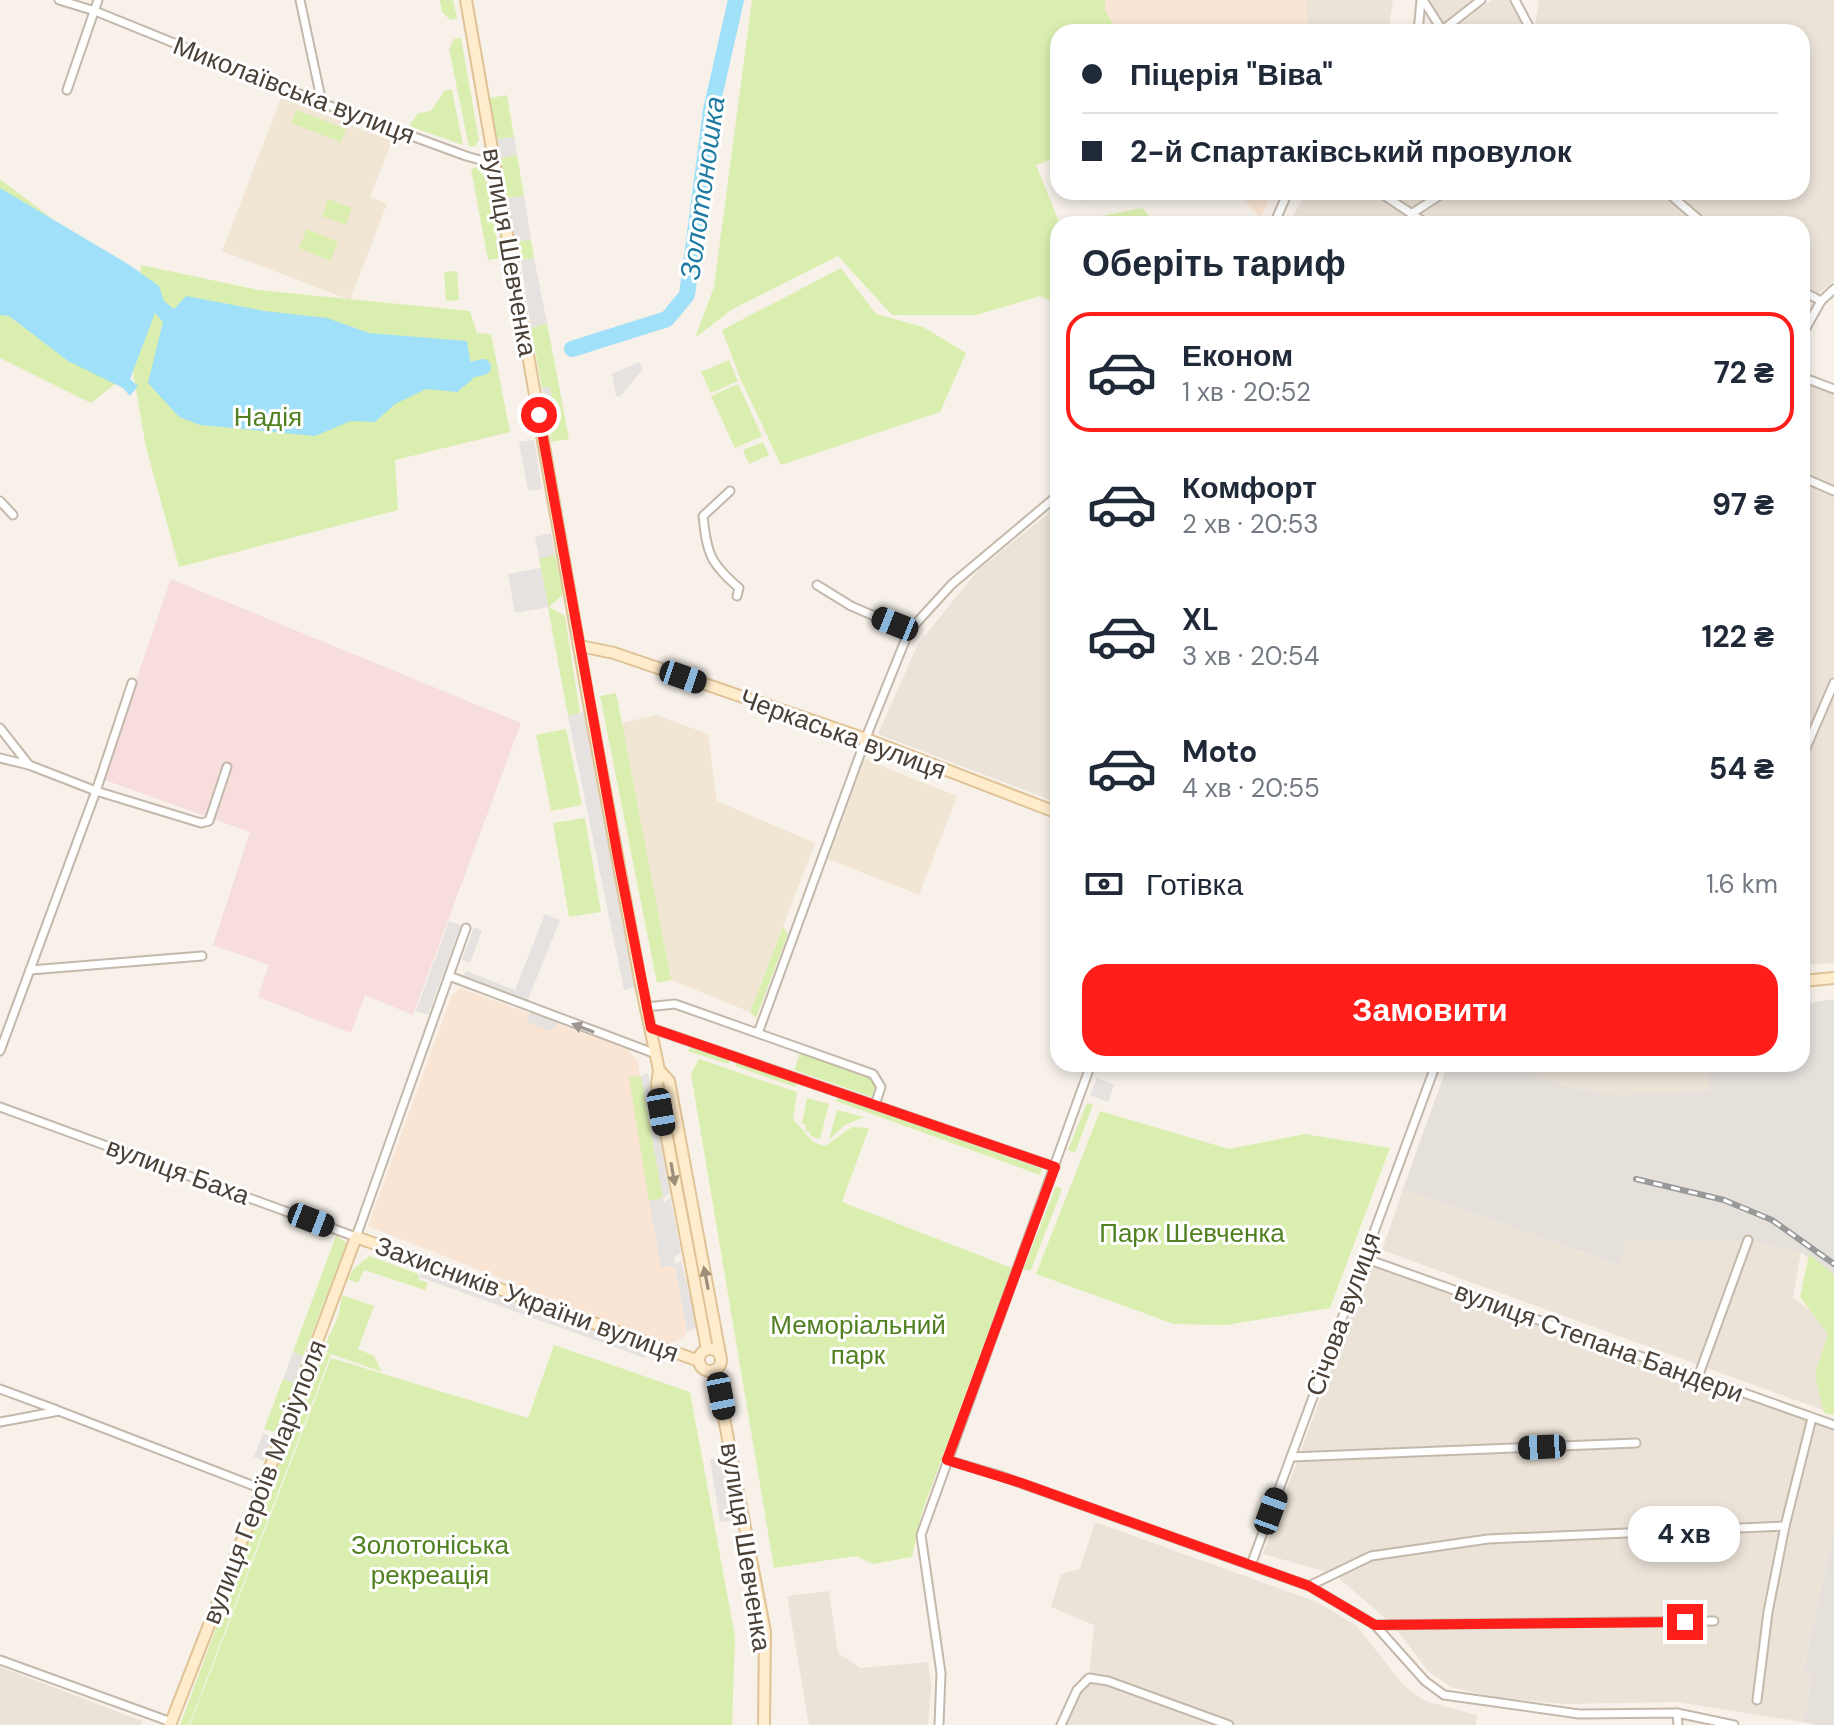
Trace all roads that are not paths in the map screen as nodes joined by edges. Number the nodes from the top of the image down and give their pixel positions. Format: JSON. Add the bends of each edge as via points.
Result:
{"nodes":[{"id":1,"x":59,"y":0,"type":"edge"},
{"id":2,"x":98,"y":0,"type":"edge"},
{"id":3,"x":300,"y":0,"type":"edge"},
{"id":4,"x":466,"y":0,"type":"edge"},
{"id":5,"x":1422,"y":0,"type":"edge"},
{"id":6,"x":1481,"y":0,"type":"edge"},
{"id":7,"x":1515,"y":0,"type":"edge"},
{"id":8,"x":95,"y":11,"type":"junction"},
{"id":9,"x":1419,"y":24,"type":"edge"},
{"id":10,"x":1437,"y":24,"type":"edge"},
{"id":11,"x":1450,"y":24,"type":"edge"},
{"id":12,"x":1528,"y":24,"type":"edge"},
{"id":13,"x":67,"y":90,"type":"dead end"},
{"id":14,"x":322,"y":103,"type":"junction"},
{"id":15,"x":495,"y":164,"type":"junction"},
{"id":16,"x":1391,"y":200,"type":"edge"},
{"id":17,"x":1433,"y":200,"type":"edge"},
{"id":18,"x":1676,"y":200,"type":"edge"},
{"id":19,"x":1411,"y":214,"type":"junction"},
{"id":20,"x":1414,"y":216,"type":"edge"},
{"id":21,"x":1695,"y":216,"type":"edge"},
{"id":22,"x":1834,"y":289,"type":"edge"},
{"id":23,"x":1810,"y":295,"type":"edge"},
{"id":24,"x":1821,"y":301,"type":"junction"},
{"id":25,"x":1810,"y":321,"type":"edge"},
{"id":26,"x":1810,"y":380,"type":"edge"},
{"id":27,"x":1834,"y":389,"type":"edge"},
{"id":28,"x":1810,"y":480,"type":"edge"},
{"id":29,"x":730,"y":491,"type":"dead end"},
{"id":30,"x":1834,"y":491,"type":"edge"},
{"id":31,"x":0,"y":501,"type":"edge"},
{"id":32,"x":1050,"y":502,"type":"edge"},
{"id":33,"x":13,"y":515,"type":"dead end"},
{"id":34,"x":817,"y":585,"type":"dead end"},
{"id":35,"x":737,"y":596,"type":"dead end"},
{"id":36,"x":909,"y":631,"type":"junction"},
{"id":37,"x":580,"y":646,"type":"junction"},
{"id":38,"x":132,"y":683,"type":"dead end"},
{"id":39,"x":1834,"y":683,"type":"edge"},
{"id":40,"x":0,"y":728,"type":"edge"},
{"id":41,"x":1810,"y":738,"type":"edge"},
{"id":42,"x":866,"y":739,"type":"junction"},
{"id":43,"x":0,"y":758,"type":"edge"},
{"id":44,"x":29,"y":765,"type":"junction"},
{"id":45,"x":227,"y":767,"type":"dead end"},
{"id":46,"x":96,"y":791,"type":"junction"},
{"id":47,"x":1050,"y":810,"type":"edge"},
{"id":48,"x":466,"y":928,"type":"dead end"},
{"id":49,"x":202,"y":956,"type":"dead end"},
{"id":50,"x":30,"y":970,"type":"junction"},
{"id":51,"x":449,"y":976,"type":"junction"},
{"id":52,"x":1834,"y":978,"type":"edge"},
{"id":53,"x":1810,"y":980,"type":"edge"},
{"id":54,"x":646,"y":1007,"type":"junction"},
{"id":55,"x":651,"y":1028,"type":"junction"},
{"id":56,"x":758,"y":1033,"type":"junction"},
{"id":57,"x":0,"y":1051,"type":"edge"},
{"id":58,"x":656,"y":1054,"type":"junction"},
{"id":59,"x":659,"y":1070,"type":"junction"},
{"id":60,"x":1088,"y":1072,"type":"edge"},
{"id":61,"x":1433,"y":1072,"type":"edge"},
{"id":62,"x":875,"y":1105,"type":"junction"},
{"id":63,"x":0,"y":1107,"type":"edge"},
{"id":64,"x":1055,"y":1167,"type":"junction"},
{"id":65,"x":356,"y":1237,"type":"junction"},
{"id":66,"x":1748,"y":1240,"type":"dead end"},
{"id":67,"x":1364,"y":1258,"type":"junction"},
{"id":68,"x":707,"y":1349,"type":"junction"},
{"id":69,"x":720,"y":1354,"type":"junction"},
{"id":70,"x":699,"y":1361,"type":"junction"},
{"id":71,"x":715,"y":1371,"type":"junction"},
{"id":72,"x":1698,"y":1377,"type":"junction"},
{"id":73,"x":0,"y":1389,"type":"edge"},
{"id":74,"x":59,"y":1411,"type":"junction"},
{"id":75,"x":1812,"y":1418,"type":"junction"},
{"id":76,"x":0,"y":1422,"type":"edge"},
{"id":77,"x":1834,"y":1425,"type":"edge"},
{"id":78,"x":1636,"y":1443,"type":"dead end"},
{"id":79,"x":1291,"y":1457,"type":"junction"},
{"id":80,"x":947,"y":1460,"type":"junction"},
{"id":81,"x":262,"y":1489,"type":"junction"},
{"id":82,"x":1785,"y":1526,"type":"junction"},
{"id":83,"x":1251,"y":1565,"type":"junction"},
{"id":84,"x":1309,"y":1586,"type":"junction"},
{"id":85,"x":1714,"y":1621,"type":"dead end"},
{"id":86,"x":1375,"y":1625,"type":"junction"},
{"id":87,"x":0,"y":1660,"type":"edge"},
{"id":88,"x":1757,"y":1700,"type":"dead end"},
{"id":89,"x":1677,"y":1713,"type":"junction"},
{"id":90,"x":1579,"y":1714,"type":"junction"},
{"id":91,"x":170,"y":1724,"type":"edge"},
{"id":92,"x":764,"y":1725,"type":"edge"},
{"id":93,"x":939,"y":1725,"type":"edge"},
{"id":94,"x":1061,"y":1725,"type":"edge"},
{"id":95,"x":1229,"y":1725,"type":"edge"},
{"id":96,"x":1580,"y":1725,"type":"edge"},
{"id":97,"x":1678,"y":1725,"type":"edge"},
{"id":98,"x":1734,"y":1725,"type":"edge"}],
"edges":[{"from":1,"to":8,"type":"street","name":"Миколаївська вулиця"},
{"from":2,"to":8,"type":"street"},
{"from":3,"to":14,"type":"street"},
{"from":4,"to":15,"type":"main road","name":"вулиця Шевченка"},
{"from":5,"to":9,"type":"street"},
{"from":5,"to":10,"type":"street"},
{"from":6,"to":11,"type":"street"},
{"from":7,"to":12,"type":"street"},
{"from":8,"to":13,"type":"street"},
{"from":8,"to":14,"type":"street","name":"Миколаївська вулиця"},
{"from":14,"to":15,"type":"street","name":"Миколаївська вулиця"},
{"from":15,"to":37,"type":"main road","name":"вулиця Шевченка"},
{"from":16,"to":19,"type":"street"},
{"from":17,"to":19,"type":"street"},
{"from":18,"to":21,"type":"street"},
{"from":19,"to":20,"type":"street"},
{"from":22,"to":24,"type":"street"},
{"from":23,"to":24,"type":"street"},
{"from":24,"to":25,"type":"street"},
{"from":26,"to":27,"type":"street"},
{"from":28,"to":30,"type":"street"},
{"from":29,"to":35,"type":"street","via":[[703,516],[707,549],[719,571],[739,588]]},
{"from":31,"to":33,"type":"street"},
{"from":32,"to":36,"type":"street","via":[[952,584]]},
{"from":34,"to":36,"type":"street"},
{"from":36,"to":42,"type":"street"},
{"from":37,"to":42,"type":"main road","name":"Черкаська вулиця"},
{"from":37,"to":54,"type":"main road","name":"вулиця Шевченка"},
{"from":38,"to":46,"type":"street"},
{"from":39,"to":41,"type":"street"},
{"from":40,"to":44,"type":"street"},
{"from":42,"to":47,"type":"main road","name":"Черкаська вулиця"},
{"from":42,"to":56,"type":"street"},
{"from":43,"to":44,"type":"street"},
{"from":44,"to":46,"type":"street"},
{"from":45,"to":46,"type":"street","via":[[209,821],[201,823]]},
{"from":46,"to":50,"type":"street"},
{"from":48,"to":51,"type":"street"},
{"from":49,"to":50,"type":"street"},
{"from":50,"to":57,"type":"street"},
{"from":58,"to":51,"type":"street","one_way":true},
{"from":51,"to":65,"type":"street"},
{"from":52,"to":53,"type":"main road"},
{"from":54,"to":55,"type":"main road","name":"вулиця Шевченка"},
{"from":54,"to":56,"type":"street","via":[[675,1004]]},
{"from":55,"to":58,"type":"main road","name":"вулиця Шевченка"},
{"from":55,"to":62,"type":"street"},
{"from":56,"to":62,"type":"street","via":[[873,1074],[881,1087]]},
{"from":58,"to":59,"type":"main road","name":"вулиця Шевченка"},
{"from":59,"to":68,"type":"main road","name":"вулиця Шевченка","one_way":true,"via":[[657,1085]]},
{"from":69,"to":59,"type":"main road","name":"вулиця Шевченка","one_way":true,"via":[[669,1081]]},
{"from":60,"to":64,"type":"street"},
{"from":61,"to":67,"type":"street","name":"Січова вулиця"},
{"from":62,"to":64,"type":"street"},
{"from":63,"to":65,"type":"street","name":"вулиця Баха"},
{"from":64,"to":80,"type":"street"},
{"from":65,"to":70,"type":"main road","name":"Захисників України вулиця"},
{"from":65,"to":81,"type":"main road","name":"вулиця Героїв Маріуполя"},
{"from":66,"to":72,"type":"street"},
{"from":67,"to":72,"type":"street","name":"вулиця Степана Бандери"},
{"from":67,"to":79,"type":"street","name":"Січова вулиця"},
{"from":68,"to":69,"type":"main road"},
{"from":68,"to":70,"type":"main road"},
{"from":69,"to":71,"type":"main road"},
{"from":70,"to":71,"type":"main road","via":[[705,1370]]},
{"from":71,"to":92,"type":"main road","name":"вулиця Шевченка","via":[[765,1632]]},
{"from":72,"to":75,"type":"street","name":"вулиця Степана Бандери"},
{"from":73,"to":74,"type":"street"},
{"from":74,"to":76,"type":"street"},
{"from":74,"to":81,"type":"street"},
{"from":75,"to":77,"type":"street","name":"вулиця Степана Бандери"},
{"from":75,"to":82,"type":"street"},
{"from":78,"to":79,"type":"street"},
{"from":79,"to":83,"type":"street","name":"Січова вулиця"},
{"from":80,"to":83,"type":"street"},
{"from":80,"to":93,"type":"street","via":[[921,1535],[941,1673]]},
{"from":81,"to":91,"type":"main road","name":"вулиця Героїв Маріуполя"},
{"from":82,"to":84,"type":"street","via":[[1488,1539],[1371,1556]]},
{"from":82,"to":88,"type":"street"},
{"from":83,"to":84,"type":"street"},
{"from":84,"to":86,"type":"street"},
{"from":85,"to":86,"type":"street"},
{"from":86,"to":90,"type":"street","via":[[1444,1695]]},
{"from":87,"to":91,"type":"street"},
{"from":89,"to":90,"type":"street"},
{"from":89,"to":97,"type":"street"},
{"from":89,"to":98,"type":"street"},
{"from":90,"to":96,"type":"street"},
{"from":94,"to":95,"type":"street","via":[[1077,1690],[1089,1678]]}]}
